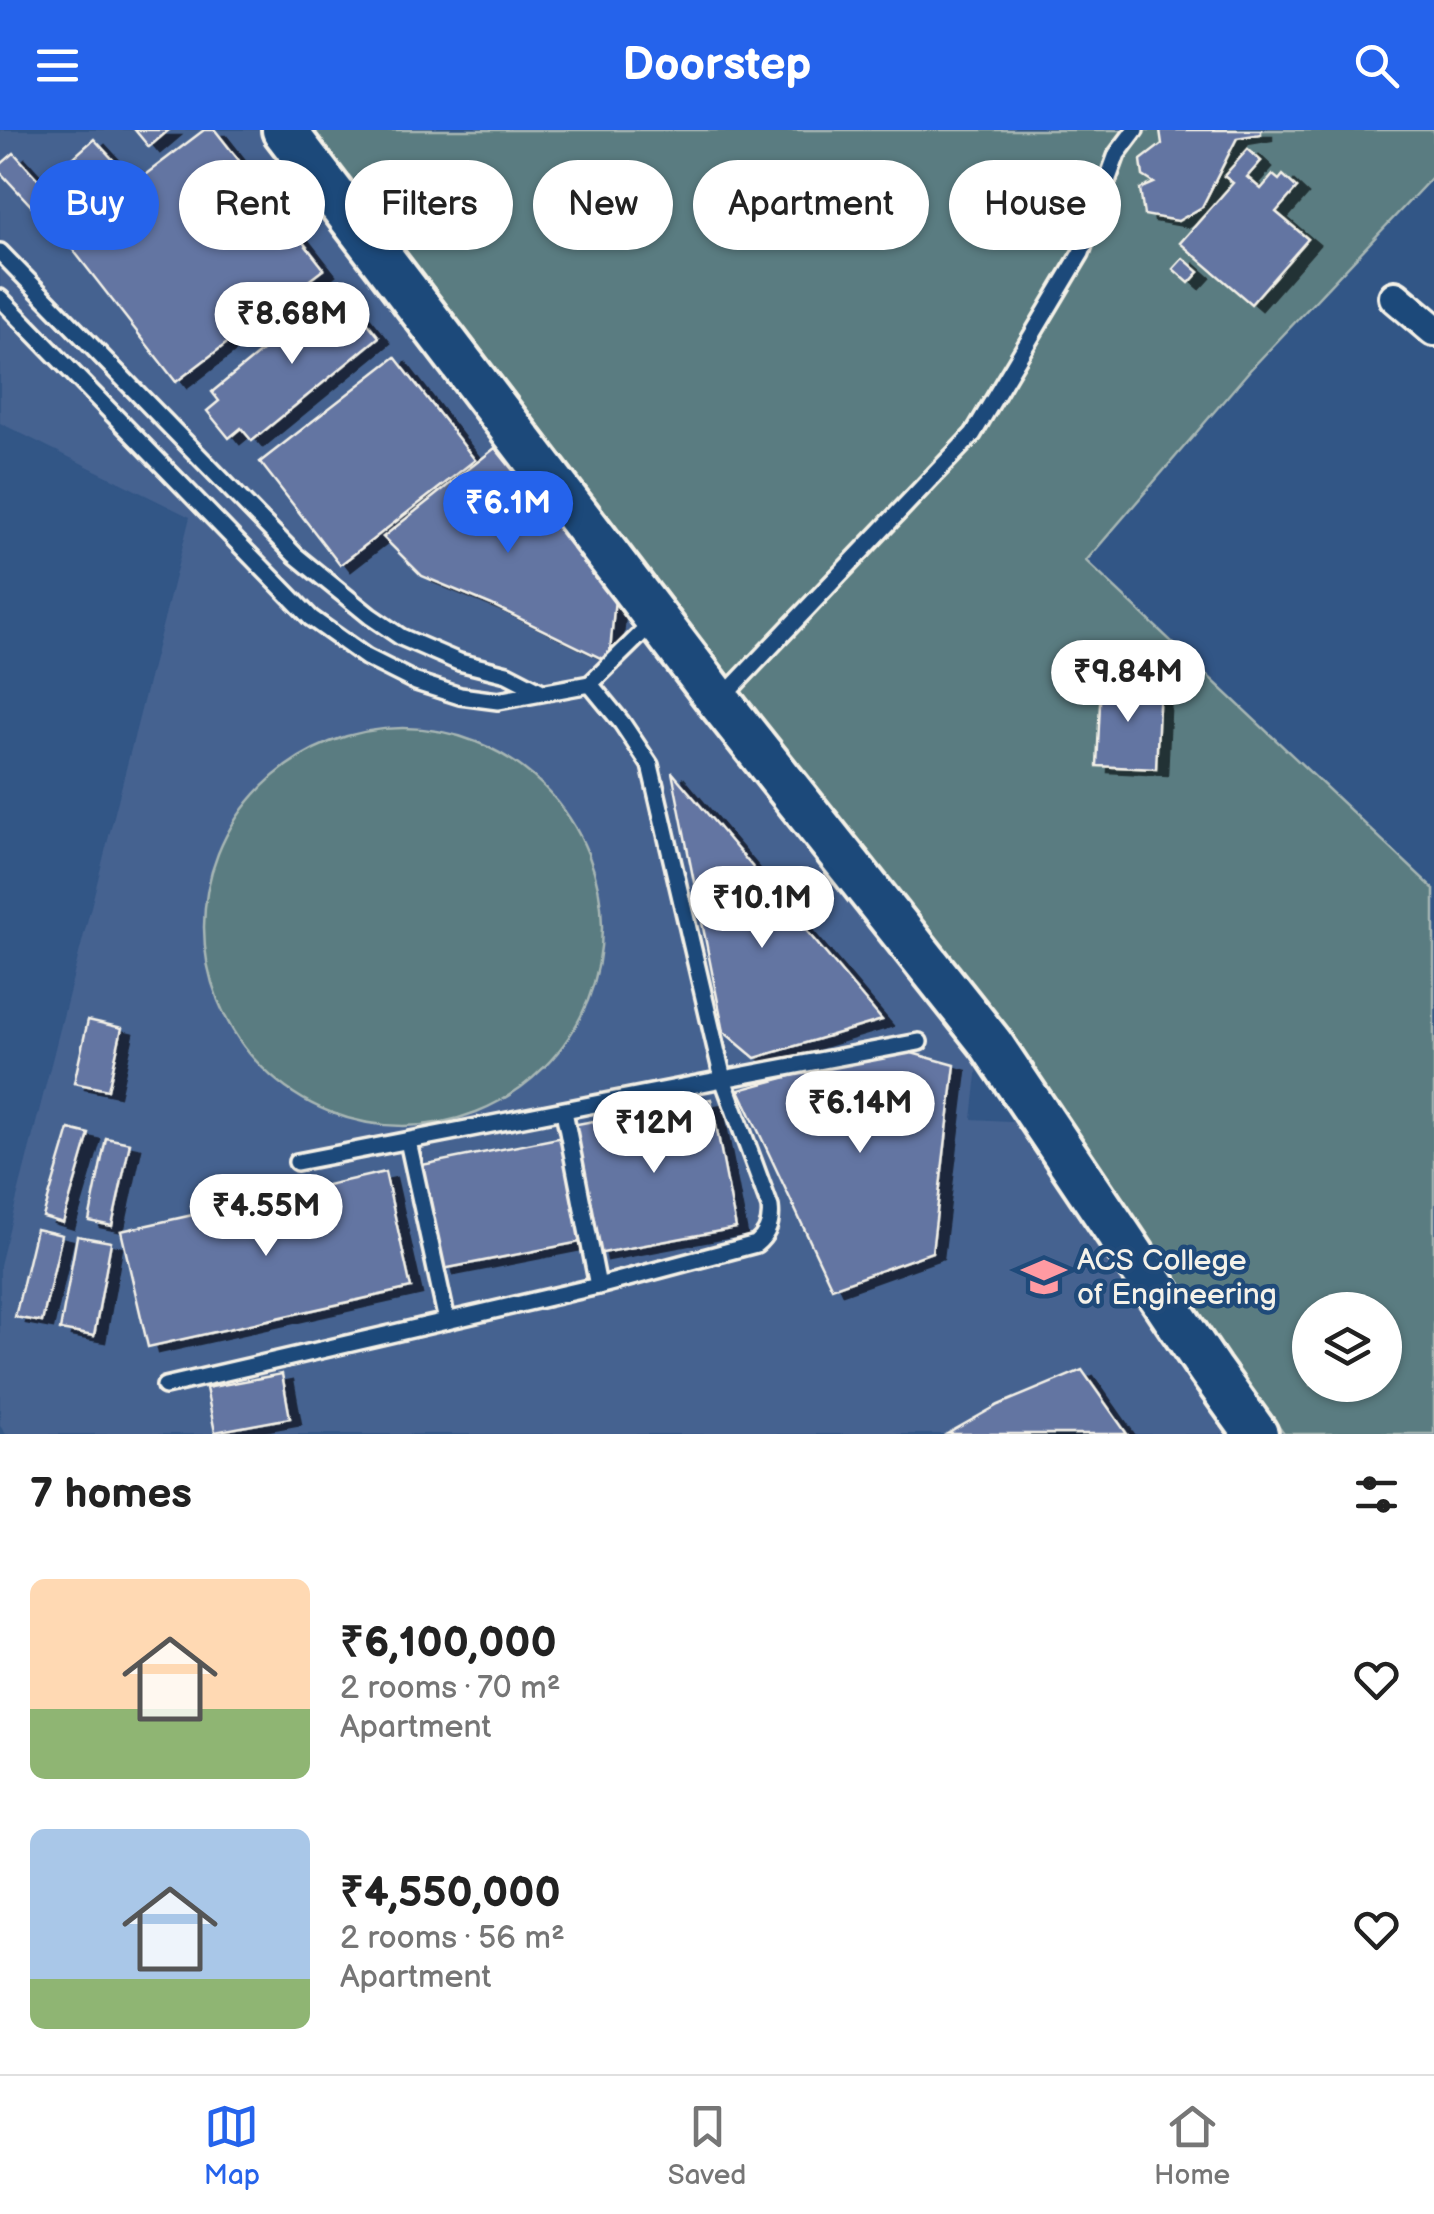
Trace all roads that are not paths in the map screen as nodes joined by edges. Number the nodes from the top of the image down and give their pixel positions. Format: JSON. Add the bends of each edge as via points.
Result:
{"nodes":[{"id":1,"x":284,"y":130,"type":"edge"},
{"id":2,"x":1135,"y":130,"type":"edge"},
{"id":3,"x":0,"y":252,"type":"edge"},
{"id":4,"x":1395,"y":297,"type":"dead end"},
{"id":5,"x":0,"y":298,"type":"edge"},
{"id":6,"x":1434,"y":330,"type":"edge"},
{"id":7,"x":245,"y":503,"type":"junction"},
{"id":8,"x":220,"y":524,"type":"junction"},
{"id":9,"x":657,"y":618,"type":"junction"},
{"id":10,"x":590,"y":684,"type":"junction"},
{"id":11,"x":540,"y":691,"type":"junction"},
{"id":12,"x":720,"y":701,"type":"junction"},
{"id":13,"x":920,"y":1042,"type":"dead end"},
{"id":14,"x":723,"y":1079,"type":"junction"},
{"id":15,"x":564,"y":1111,"type":"junction"},
{"id":16,"x":408,"y":1141,"type":"junction"},
{"id":17,"x":297,"y":1162,"type":"dead end"},
{"id":18,"x":598,"y":1286,"type":"junction"},
{"id":19,"x":446,"y":1321,"type":"junction"},
{"id":20,"x":165,"y":1386,"type":"dead end"},
{"id":21,"x":1256,"y":1434,"type":"edge"}],
"edges":[{"from":1,"to":9,"type":"street"},
{"from":2,"to":12,"type":"lane","via":[[1117,154],[1081,253],[973,434]]},
{"from":3,"to":7,"type":"lane"},
{"from":4,"to":6,"type":"street"},
{"from":5,"to":8,"type":"lane"},
{"from":7,"to":8,"type":"lane"},
{"from":7,"to":11,"type":"lane","via":[[296,555],[401,637]]},
{"from":8,"to":11,"type":"lane","via":[[311,618],[366,657],[460,696],[498,701]]},
{"from":9,"to":10,"type":"lane"},
{"from":9,"to":12,"type":"street"},
{"from":10,"to":11,"type":"lane"},
{"from":10,"to":14,"type":"lane","via":[[650,765]]},
{"from":12,"to":21,"type":"street","via":[[992,1044]]},
{"from":13,"to":14,"type":"lane"},
{"from":14,"to":15,"type":"lane"},
{"from":14,"to":18,"type":"lane","via":[[770,1208],[765,1234],[756,1244]]},
{"from":15,"to":16,"type":"lane"},
{"from":15,"to":18,"type":"lane"},
{"from":16,"to":17,"type":"lane"},
{"from":16,"to":19,"type":"lane"},
{"from":18,"to":19,"type":"lane"},
{"from":19,"to":20,"type":"lane"}]}
